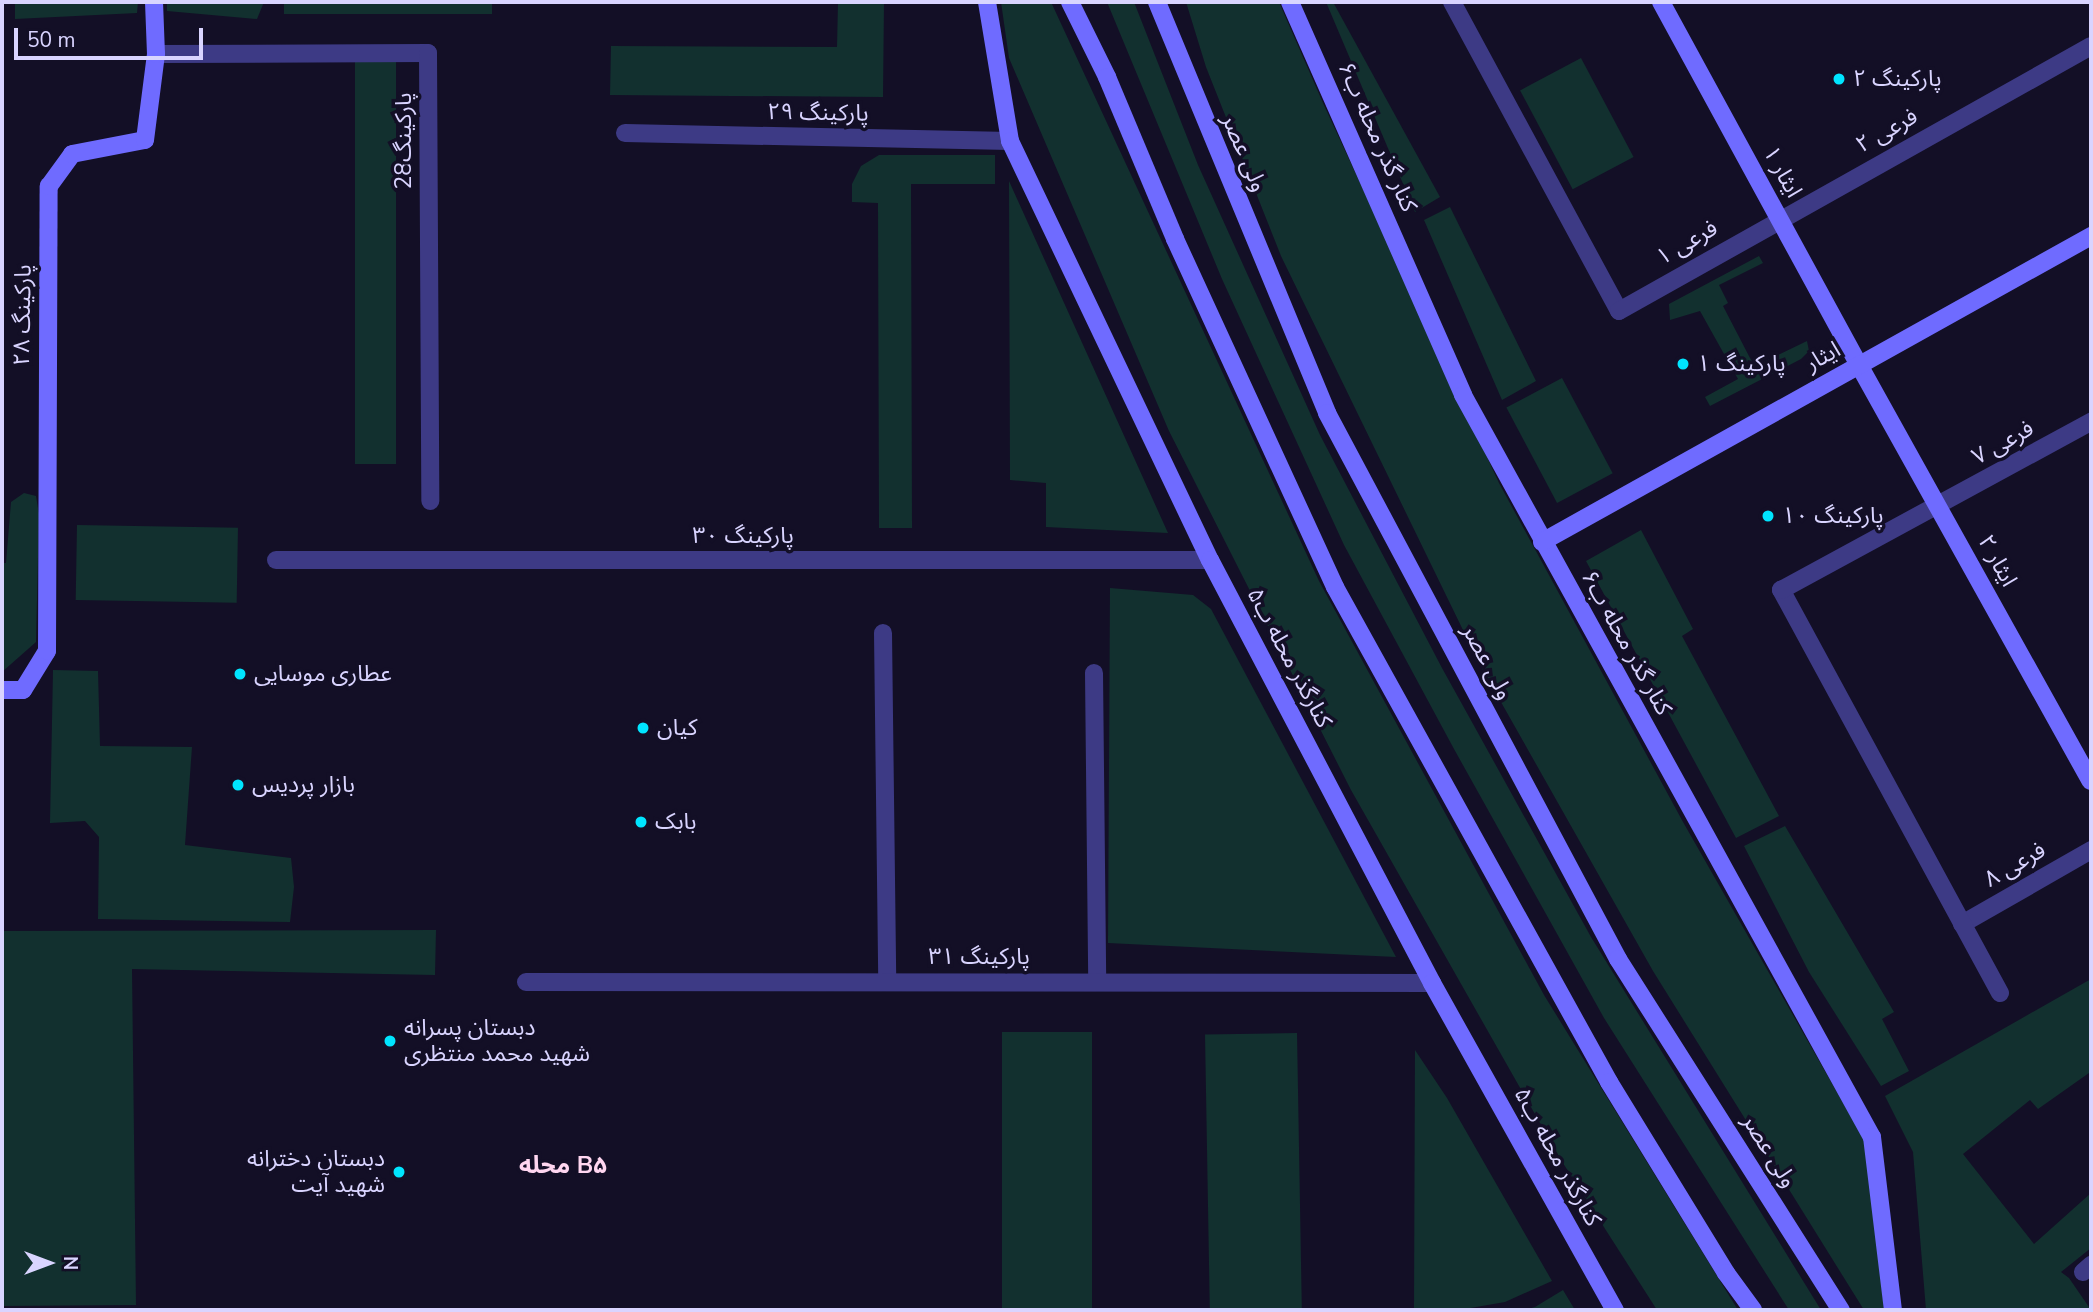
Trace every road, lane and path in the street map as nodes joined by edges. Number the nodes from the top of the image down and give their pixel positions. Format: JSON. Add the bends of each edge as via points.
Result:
{"nodes":[{"id":1,"x":154,"y":2,"type":"edge"},
{"id":2,"x":987,"y":2,"type":"edge"},
{"id":3,"x":1070,"y":2,"type":"edge"},
{"id":4,"x":1157,"y":2,"type":"edge"},
{"id":5,"x":1290,"y":2,"type":"edge"},
{"id":6,"x":1452,"y":2,"type":"edge"},
{"id":7,"x":1661,"y":2,"type":"edge"},
{"id":8,"x":2091,"y":46,"type":"edge"},
{"id":9,"x":156,"y":54,"type":"junction"},
{"id":10,"x":625,"y":134,"type":"dead end"},
{"id":11,"x":1010,"y":141,"type":"junction"},
{"id":12,"x":1779,"y":218,"type":"junction"},
{"id":13,"x":2091,"y":236,"type":"edge"},
{"id":14,"x":1859,"y":366,"type":"junction"},
{"id":15,"x":2091,"y":422,"type":"edge"},
{"id":16,"x":430,"y":501,"type":"dead end"},
{"id":17,"x":1939,"y":507,"type":"junction"},
{"id":18,"x":1542,"y":542,"type":"junction"},
{"id":19,"x":276,"y":560,"type":"dead end"},
{"id":20,"x":1210,"y":560,"type":"junction"},
{"id":21,"x":883,"y":633,"type":"dead end"},
{"id":22,"x":1094,"y":673,"type":"dead end"},
{"id":23,"x":2,"y":690,"type":"edge"},
{"id":24,"x":2091,"y":781,"type":"edge"},
{"id":25,"x":2091,"y":850,"type":"edge"},
{"id":26,"x":1962,"y":924,"type":"junction"},
{"id":27,"x":887,"y":981,"type":"junction"},
{"id":28,"x":526,"y":982,"type":"dead end"},
{"id":29,"x":1097,"y":982,"type":"junction"},
{"id":30,"x":1432,"y":983,"type":"junction"},
{"id":31,"x":2000,"y":993,"type":"dead end"},
{"id":32,"x":1613,"y":1310,"type":"edge"},
{"id":33,"x":1753,"y":1310,"type":"edge"},
{"id":34,"x":1841,"y":1310,"type":"edge"},
{"id":35,"x":1893,"y":1310,"type":"edge"}],
"edges":[{"from":1,"to":9,"type":"street","name":"پارکینگ ۲۸"},
{"from":2,"to":11,"type":"street","name":"کنارگذر محله ب۵"},
{"from":3,"to":33,"type":"street","via":[[1335,587],[1609,1082]]},
{"from":4,"to":34,"type":"street","name":"ولی عصر","via":[[1327,413],[1618,959]]},
{"from":5,"to":18,"type":"street","name":"کنار گذر محله ب۶","via":[[1463,395]]},
{"from":6,"to":12,"type":"street","name":"فرعی ۱","via":[[1619,310]]},
{"from":7,"to":12,"type":"street","name":"ایثار ۱"},
{"from":8,"to":12,"type":"street","name":"فرعی ۲"},
{"from":9,"to":16,"type":"street","name":"پارکینگ28","via":[[428,53]]},
{"from":9,"to":23,"type":"street","name":"پارکینگ ۲۸","via":[[145,140],[72,154],[49,186],[47,651],[23,690]]},
{"from":10,"to":11,"type":"street","name":"پارکینگ ۲۹"},
{"from":11,"to":20,"type":"street","name":"کنارگذر محله ب۵"},
{"from":12,"to":14,"type":"street","name":"ایثار ۱"},
{"from":13,"to":14,"type":"street","name":"ایثار"},
{"from":14,"to":17,"type":"street","name":"ایثار ۲"},
{"from":14,"to":18,"type":"street","name":"ایثار"},
{"from":15,"to":17,"type":"street","name":"فرعی ۷"},
{"from":17,"to":24,"type":"street","name":"ایثار ۲"},
{"from":17,"to":26,"type":"street","name":"فرعی ۷","via":[[1781,590]]},
{"from":18,"to":35,"type":"street","name":"کنار گذر محله ب۶","via":[[1872,1137]]},
{"from":19,"to":20,"type":"street","name":"پارکینگ ۳۰"},
{"from":20,"to":30,"type":"street","name":"کنارگذر محله ب۵"},
{"from":21,"to":27,"type":"street"},
{"from":22,"to":29,"type":"street"},
{"from":25,"to":26,"type":"street","name":"فرعی ۸"},
{"from":26,"to":31,"type":"street"},
{"from":27,"to":28,"type":"street","name":"پارکینگ ۳۱"},
{"from":27,"to":29,"type":"street","name":"پارکینگ ۳۱"},
{"from":29,"to":30,"type":"street","name":"پارکینگ ۳۱"},
{"from":30,"to":32,"type":"street","name":"کنارگذر محله ب۵"}]}
